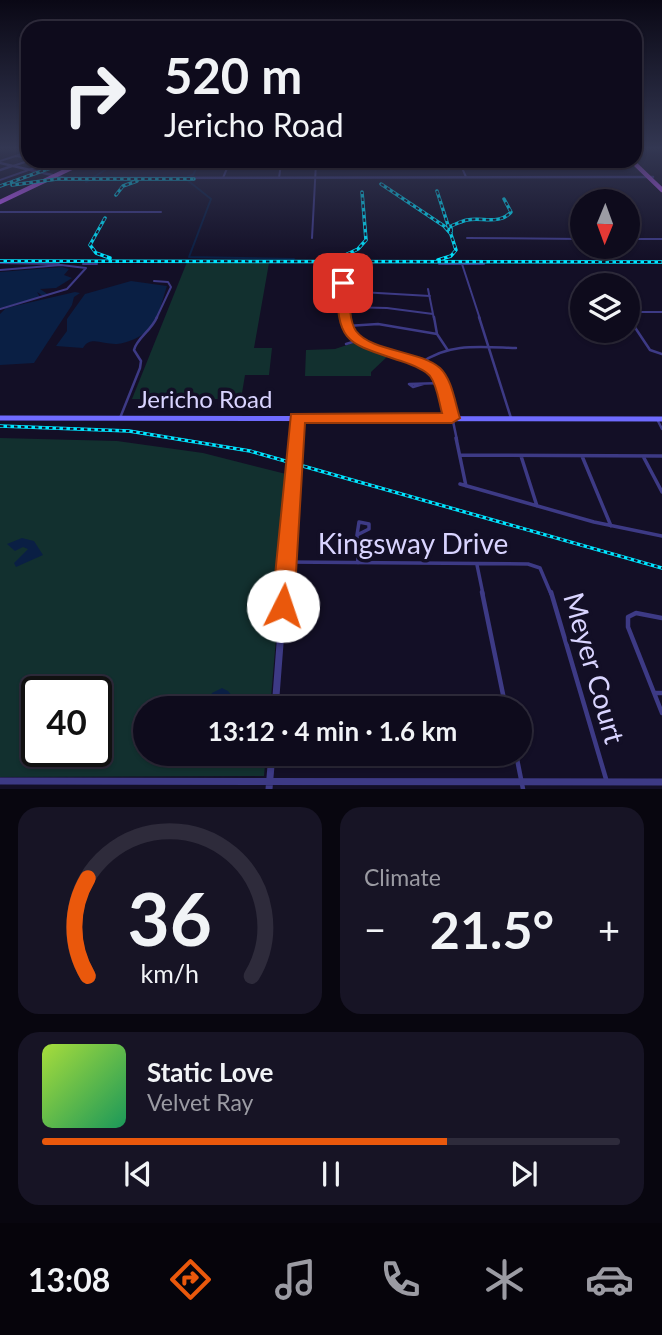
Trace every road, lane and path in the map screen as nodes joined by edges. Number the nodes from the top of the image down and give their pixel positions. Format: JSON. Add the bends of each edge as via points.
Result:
{"nodes":[{"id":1,"x":34,"y":186,"type":"edge"},
{"id":2,"x":315,"y":186,"type":"edge"},
{"id":3,"x":0,"y":202,"type":"edge"},
{"id":4,"x":0,"y":212,"type":"edge"},
{"id":5,"x":161,"y":212,"type":"dead end"},
{"id":6,"x":312,"y":238,"type":"dead end"},
{"id":7,"x":467,"y":238,"type":"dead end"},
{"id":8,"x":570,"y":239,"type":"edge"},
{"id":9,"x":640,"y":239,"type":"edge"},
{"id":10,"x":662,"y":239,"type":"edge"},
{"id":11,"x":0,"y":263,"type":"edge"},
{"id":12,"x":97,"y":264,"type":"dead end"},
{"id":13,"x":439,"y":264,"type":"dead end"},
{"id":14,"x":462,"y":264,"type":"junction"},
{"id":15,"x":484,"y":264,"type":"dead end"},
{"id":16,"x":0,"y":270,"type":"edge"},
{"id":17,"x":154,"y":281,"type":"dead end"},
{"id":18,"x":343,"y":283,"type":"dead end"},
{"id":19,"x":428,"y":289,"type":"dead end"},
{"id":20,"x":343,"y":291,"type":"junction"},
{"id":21,"x":430,"y":296,"type":"junction"},
{"id":22,"x":344,"y":307,"type":"junction"},
{"id":23,"x":0,"y":309,"type":"edge"},
{"id":24,"x":640,"y":312,"type":"edge"},
{"id":25,"x":662,"y":312,"type":"edge"},
{"id":26,"x":433,"y":314,"type":"junction"},
{"id":27,"x":346,"y":326,"type":"junction"},
{"id":28,"x":437,"y":334,"type":"junction"},
{"id":29,"x":640,"y":335,"type":"edge"},
{"id":30,"x":357,"y":340,"type":"junction"},
{"id":31,"x":346,"y":344,"type":"dead end"},
{"id":32,"x":489,"y":348,"type":"junction"},
{"id":33,"x":516,"y":348,"type":"dead end"},
{"id":34,"x":447,"y":349,"type":"junction"},
{"id":35,"x":662,"y":354,"type":"edge"},
{"id":36,"x":421,"y":363,"type":"junction"},
{"id":37,"x":442,"y":383,"type":"junction"},
{"id":38,"x":423,"y":384,"type":"dead end"},
{"id":39,"x":0,"y":418,"type":"edge"},
{"id":40,"x":120,"y":418,"type":"junction"},
{"id":41,"x":297,"y":418,"type":"junction"},
{"id":42,"x":452,"y":418,"type":"junction"},
{"id":43,"x":511,"y":418,"type":"junction"},
{"id":44,"x":659,"y":419,"type":"edge"},
{"id":45,"x":662,"y":429,"type":"edge"},
{"id":46,"x":460,"y":455,"type":"junction"},
{"id":47,"x":521,"y":456,"type":"junction"},
{"id":48,"x":582,"y":456,"type":"junction"},
{"id":49,"x":643,"y":456,"type":"junction"},
{"id":50,"x":662,"y":456,"type":"edge"},
{"id":51,"x":460,"y":484,"type":"dead end"},
{"id":52,"x":466,"y":486,"type":"junction"},
{"id":53,"x":662,"y":492,"type":"edge"},
{"id":54,"x":537,"y":506,"type":"junction"},
{"id":55,"x":611,"y":526,"type":"junction"},
{"id":56,"x":357,"y":536,"type":"junction"},
{"id":57,"x":662,"y":536,"type":"edge"},
{"id":58,"x":286,"y":562,"type":"junction"},
{"id":59,"x":358,"y":563,"type":"junction"},
{"id":60,"x":477,"y":565,"type":"junction"},
{"id":61,"x":540,"y":568,"type":"joint"},
{"id":62,"x":662,"y":618,"type":"edge"},
{"id":63,"x":654,"y":693,"type":"junction"},
{"id":64,"x":662,"y":693,"type":"edge"},
{"id":65,"x":276,"y":696,"type":"edge"},
{"id":66,"x":503,"y":696,"type":"edge"},
{"id":67,"x":662,"y":713,"type":"edge"},
{"id":68,"x":271,"y":766,"type":"edge"},
{"id":69,"x":518,"y":766,"type":"edge"},
{"id":70,"x":0,"y":781,"type":"edge"},
{"id":71,"x":606,"y":781,"type":"junction"},
{"id":72,"x":662,"y":782,"type":"edge"},
{"id":73,"x":269,"y":784,"type":"edge"},
{"id":74,"x":126,"y":785,"type":"edge"},
{"id":75,"x":522,"y":785,"type":"edge"}],
"edges":[{"from":1,"to":3,"type":"main road"},
{"from":2,"to":6,"type":"street"},
{"from":4,"to":5,"type":"street"},
{"from":7,"to":8,"type":"street"},
{"from":9,"to":10,"type":"street"},
{"from":11,"to":12,"type":"street"},
{"from":13,"to":14,"type":"street"},
{"from":14,"to":15,"type":"street"},
{"from":14,"to":32,"type":"street"},
{"from":16,"to":23,"type":"street","via":[[58,265],[86,268],[67,289]]},
{"from":17,"to":40,"type":"street","via":[[167,282],[171,288],[152,329],[135,344],[140,368]]},
{"from":18,"to":20,"type":"street"},
{"from":19,"to":21,"type":"street"},
{"from":20,"to":21,"type":"street"},
{"from":20,"to":22,"type":"street"},
{"from":21,"to":26,"type":"street"},
{"from":22,"to":26,"type":"street"},
{"from":22,"to":27,"type":"street"},
{"from":24,"to":25,"type":"street"},
{"from":26,"to":28,"type":"street"},
{"from":27,"to":28,"type":"street","via":[[378,324]]},
{"from":27,"to":30,"type":"street"},
{"from":28,"to":34,"type":"street"},
{"from":29,"to":35,"type":"street","via":[[650,350]]},
{"from":30,"to":31,"type":"street"},
{"from":30,"to":36,"type":"street"},
{"from":32,"to":33,"type":"street"},
{"from":32,"to":34,"type":"street"},
{"from":32,"to":43,"type":"street"},
{"from":34,"to":36,"type":"street"},
{"from":36,"to":37,"type":"street"},
{"from":37,"to":38,"type":"street"},
{"from":37,"to":42,"type":"street"},
{"from":39,"to":40,"type":"main road","name":"Jericho Road"},
{"from":40,"to":41,"type":"main road","name":"Jericho Road"},
{"from":41,"to":42,"type":"main road","name":"Jericho Road"},
{"from":41,"to":58,"type":"street"},
{"from":42,"to":43,"type":"main road","name":"Jericho Road"},
{"from":42,"to":46,"type":"street"},
{"from":43,"to":44,"type":"main road","name":"Jericho Road"},
{"from":44,"to":45,"type":"street"},
{"from":46,"to":47,"type":"street"},
{"from":46,"to":52,"type":"street"},
{"from":47,"to":48,"type":"street"},
{"from":47,"to":54,"type":"street"},
{"from":48,"to":49,"type":"street"},
{"from":48,"to":55,"type":"street"},
{"from":49,"to":50,"type":"street"},
{"from":49,"to":53,"type":"street"},
{"from":51,"to":52,"type":"street"},
{"from":52,"to":54,"type":"street"},
{"from":54,"to":55,"type":"street"},
{"from":55,"to":57,"type":"street"},
{"from":56,"to":56,"type":"street","via":[[369,529],[369,524],[359,522]]},
{"from":56,"to":59,"type":"street"},
{"from":58,"to":59,"type":"street","name":"Kingsway Drive"},
{"from":58,"to":65,"type":"street"},
{"from":59,"to":60,"type":"street","name":"Kingsway Drive"},
{"from":60,"to":61,"type":"street","name":"Kingsway Drive"},
{"from":60,"to":66,"type":"street"},
{"from":61,"to":71,"type":"street","name":"Meyer Court"},
{"from":62,"to":63,"type":"street","via":[[636,612],[628,617]]},
{"from":63,"to":64,"type":"street"},
{"from":63,"to":67,"type":"street"},
{"from":68,"to":73,"type":"street"},
{"from":69,"to":75,"type":"street"},
{"from":70,"to":74,"type":"street"},
{"from":71,"to":72,"type":"street"},
{"from":71,"to":75,"type":"street"},
{"from":73,"to":74,"type":"street"},
{"from":73,"to":75,"type":"street"}]}
